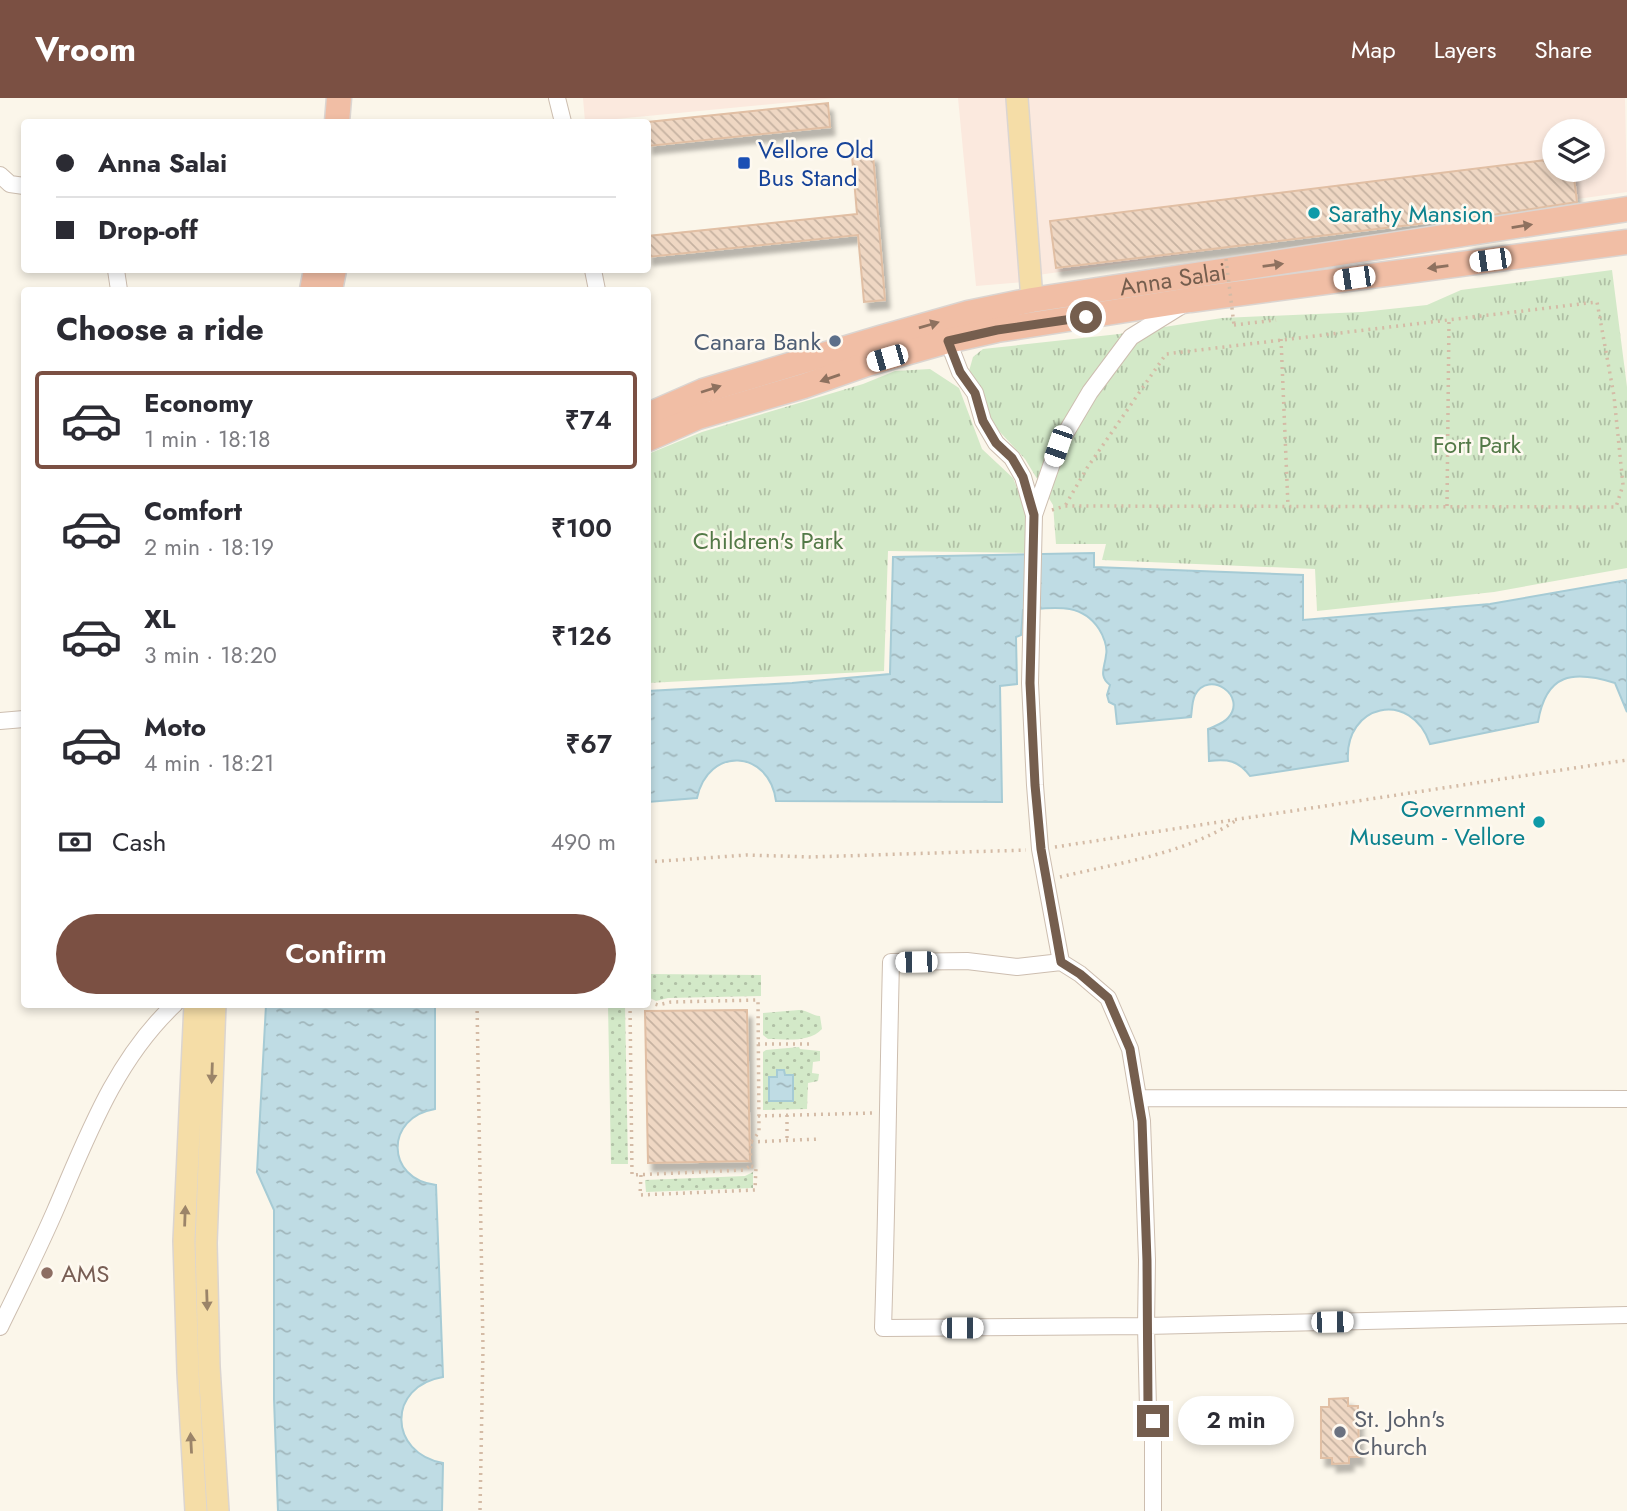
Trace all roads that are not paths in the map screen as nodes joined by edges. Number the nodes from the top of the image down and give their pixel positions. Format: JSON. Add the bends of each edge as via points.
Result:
{"nodes":[{"id":1,"x":339,"y":98,"type":"edge"},
{"id":2,"x":354,"y":98,"type":"edge"},
{"id":3,"x":557,"y":98,"type":"edge"},
{"id":4,"x":1017,"y":98,"type":"edge"},
{"id":5,"x":337,"y":119,"type":"edge"},
{"id":6,"x":354,"y":119,"type":"edge"},
{"id":7,"x":562,"y":119,"type":"edge"},
{"id":8,"x":0,"y":174,"type":"edge"},
{"id":9,"x":21,"y":186,"type":"edge"},
{"id":10,"x":1627,"y":209,"type":"edge"},
{"id":11,"x":1627,"y":242,"type":"edge"},
{"id":12,"x":1032,"y":300,"type":"junction"},
{"id":13,"x":1190,"y":300,"type":"junction"},
{"id":14,"x":948,"y":341,"type":"junction"},
{"id":15,"x":651,"y":414,"type":"edge"},
{"id":16,"x":651,"y":438,"type":"edge"},
{"id":17,"x":1034,"y":515,"type":"junction"},
{"id":18,"x":21,"y":719,"type":"edge"},
{"id":19,"x":0,"y":721,"type":"edge"},
{"id":20,"x":1061,"y":962,"type":"junction"},
{"id":21,"x":171,"y":1008,"type":"edge"},
{"id":22,"x":195,"y":1008,"type":"edge"},
{"id":23,"x":215,"y":1008,"type":"edge"},
{"id":24,"x":1138,"y":1098,"type":"junction"},
{"id":25,"x":1627,"y":1099,"type":"edge"},
{"id":26,"x":16,"y":1294,"type":"junction"},
{"id":27,"x":0,"y":1300,"type":"edge"},
{"id":28,"x":1627,"y":1315,"type":"edge"},
{"id":29,"x":1146,"y":1326,"type":"junction"},
{"id":30,"x":0,"y":1327,"type":"edge"},
{"id":31,"x":195,"y":1511,"type":"edge"},
{"id":32,"x":218,"y":1511,"type":"edge"},
{"id":33,"x":1153,"y":1511,"type":"edge"}],
"edges":[{"from":1,"to":5,"type":"highway"},
{"from":2,"to":6,"type":"highway"},
{"from":3,"to":7,"type":"street"},
{"from":4,"to":12,"type":"main road"},
{"from":8,"to":9,"type":"street","via":[[10,184]]},
{"from":12,"to":10,"type":"highway","name":"Anna Salai","one_way":true},
{"from":11,"to":13,"type":"highway","name":"Anna Salai","one_way":true},
{"from":15,"to":12,"type":"highway","name":"Anna Salai","one_way":true,"via":[[704,391],[868,342]]},
{"from":13,"to":14,"type":"highway","name":"Anna Salai"},
{"from":13,"to":17,"type":"street","via":[[1131,337],[1090,393],[1058,446]]},
{"from":14,"to":16,"type":"highway","name":"Anna Salai","one_way":true,"via":[[698,417]]},
{"from":14,"to":17,"type":"street","via":[[960,372],[975,393],[983,421],[1023,477]]},
{"from":17,"to":20,"type":"street","via":[[1030,683],[1041,849]]},
{"from":18,"to":19,"type":"street"},
{"from":20,"to":24,"type":"street","via":[[1108,998],[1130,1049]]},
{"from":20,"to":29,"type":"street","via":[[1017,967],[967,961],[891,962],[883,1328]]},
{"from":21,"to":26,"type":"street","via":[[153,1025],[113,1085]]},
{"from":31,"to":22,"type":"main road","one_way":true,"via":[[184,1255]]},
{"from":23,"to":32,"type":"main road","one_way":true,"via":[[206,1243]]},
{"from":24,"to":25,"type":"street"},
{"from":24,"to":29,"type":"street"},
{"from":26,"to":27,"type":"street"},
{"from":26,"to":30,"type":"street"},
{"from":28,"to":29,"type":"street"},
{"from":29,"to":33,"type":"street"}]}
